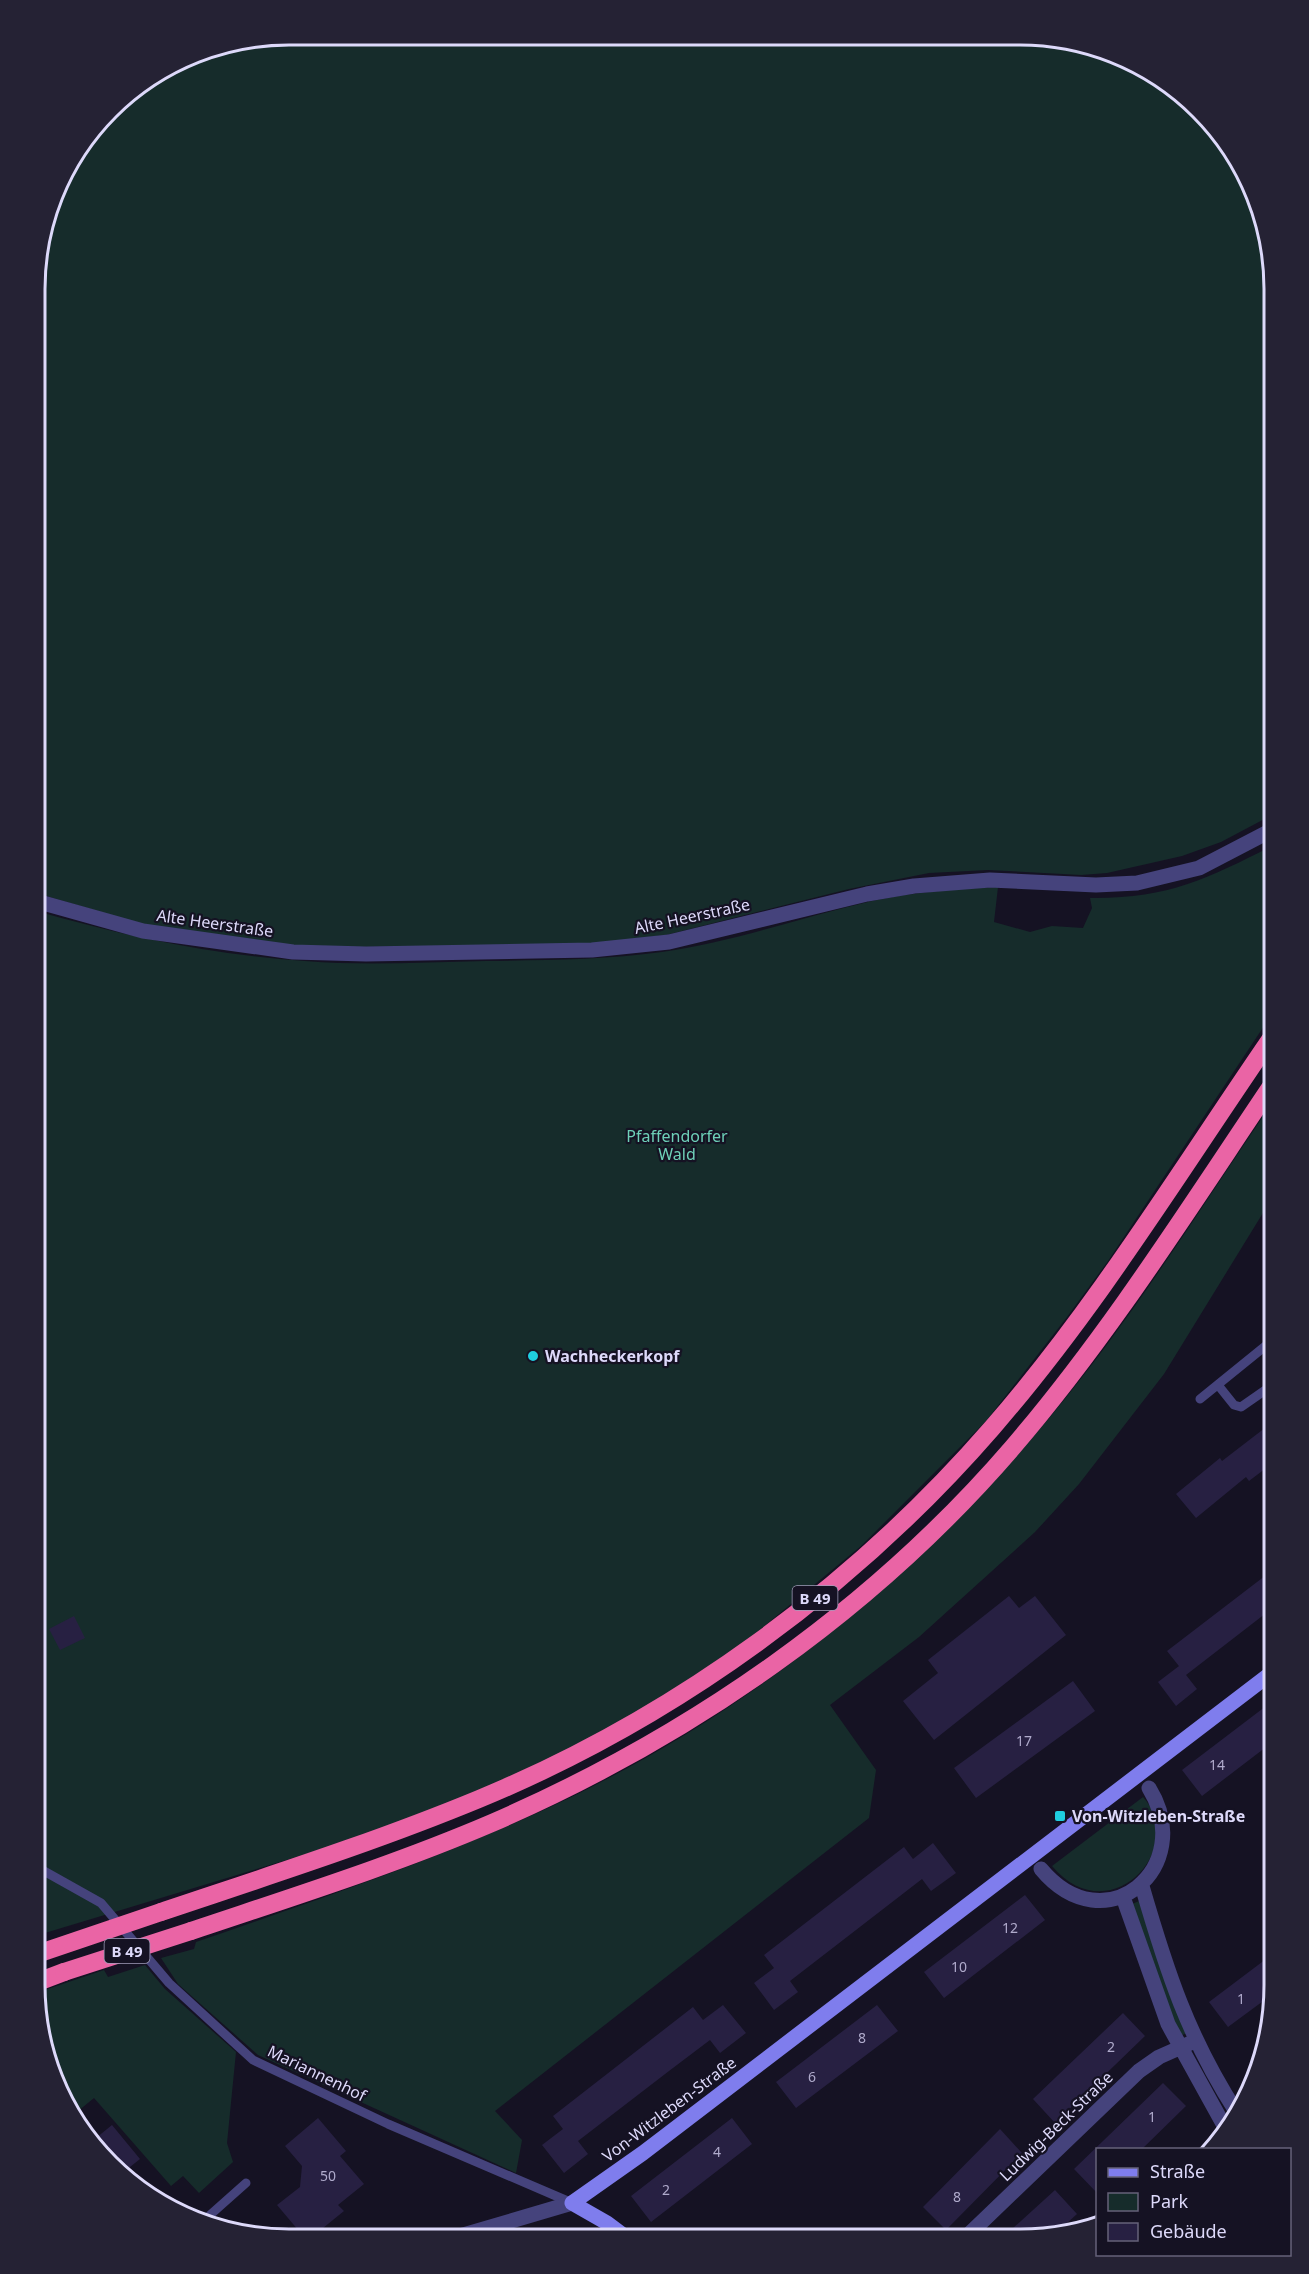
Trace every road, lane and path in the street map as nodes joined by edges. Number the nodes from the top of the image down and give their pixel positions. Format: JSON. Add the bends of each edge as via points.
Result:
{"nodes":[{"id":1,"x":1264,"y":834,"type":"edge"},
{"id":2,"x":45,"y":904,"type":"edge"},
{"id":3,"x":1264,"y":1049,"type":"edge"},
{"id":4,"x":1264,"y":1097,"type":"edge"},
{"id":5,"x":1264,"y":1347,"type":"edge"},
{"id":6,"x":1218,"y":1385,"type":"junction"},
{"id":7,"x":1264,"y":1391,"type":"edge"},
{"id":8,"x":1200,"y":1399,"type":"dead end"},
{"id":9,"x":1264,"y":1679,"type":"edge"},
{"id":10,"x":1149,"y":1788,"type":"dead end"},
{"id":11,"x":1041,"y":1869,"type":"dead end"},
{"id":12,"x":46,"y":1872,"type":"edge"},
{"id":13,"x":1142,"y":1886,"type":"junction"},
{"id":14,"x":1123,"y":1897,"type":"junction"},
{"id":15,"x":45,"y":1951,"type":"edge"},
{"id":16,"x":45,"y":1979,"type":"edge"},
{"id":17,"x":1195,"y":2041,"type":"junction"},
{"id":18,"x":1179,"y":2048,"type":"junction"},
{"id":19,"x":1233,"y":2104,"type":"edge"},
{"id":20,"x":1224,"y":2120,"type":"edge"},
{"id":21,"x":246,"y":2183,"type":"dead end"},
{"id":22,"x":572,"y":2203,"type":"junction"},
{"id":23,"x":210,"y":2216,"type":"edge"},
{"id":24,"x":484,"y":2229,"type":"edge"},
{"id":25,"x":615,"y":2229,"type":"edge"},
{"id":26,"x":974,"y":2229,"type":"edge"}],
"edges":[{"from":1,"to":2,"type":"street","name":"Alte Heerstraße","via":[[1199,868],[1137,883],[990,880],[914,886],[669,942],[592,950],[294,952],[143,931]]},
{"from":3,"to":15,"type":"highway","number":"B 49","bridge":true,"via":[[1113,1272],[992,1429],[890,1533],[771,1632],[684,1692],[613,1734],[482,1798],[391,1834]]},
{"from":4,"to":16,"type":"highway","number":"B 49","bridge":true,"via":[[1136,1286],[1046,1406],[958,1506],[851,1606],[787,1655],[698,1716],[559,1792],[401,1860]]},
{"from":5,"to":6,"type":"lane"},
{"from":6,"to":7,"type":"lane","via":[[1234,1405],[1241,1407]]},
{"from":6,"to":8,"type":"lane"},
{"from":9,"to":22,"type":"street","name":"Von-Witzleben-Straße","via":[[643,2153]]},
{"from":10,"to":13,"type":"street","via":[[1161,1811],[1163,1832],[1155,1865]]},
{"from":11,"to":14,"type":"street","via":[[1055,1884],[1076,1896],[1100,1901]]},
{"from":12,"to":22,"type":"lane","name":"Mariannenhof","via":[[101,1903],[169,1983],[254,2060],[388,2124]]},
{"from":13,"to":14,"type":"street"},
{"from":13,"to":17,"type":"street","via":[[1177,2000]]},
{"from":14,"to":18,"type":"street"},
{"from":17,"to":18,"type":"street","name":"Ludwig-Beck-Straße"},
{"from":17,"to":19,"type":"street"},
{"from":18,"to":20,"type":"street"},
{"from":18,"to":26,"type":"street","name":"Ludwig-Beck-Straße","via":[[1139,2071]]},
{"from":21,"to":23,"type":"lane"},
{"from":22,"to":24,"type":"street"},
{"from":22,"to":25,"type":"street"}]}
